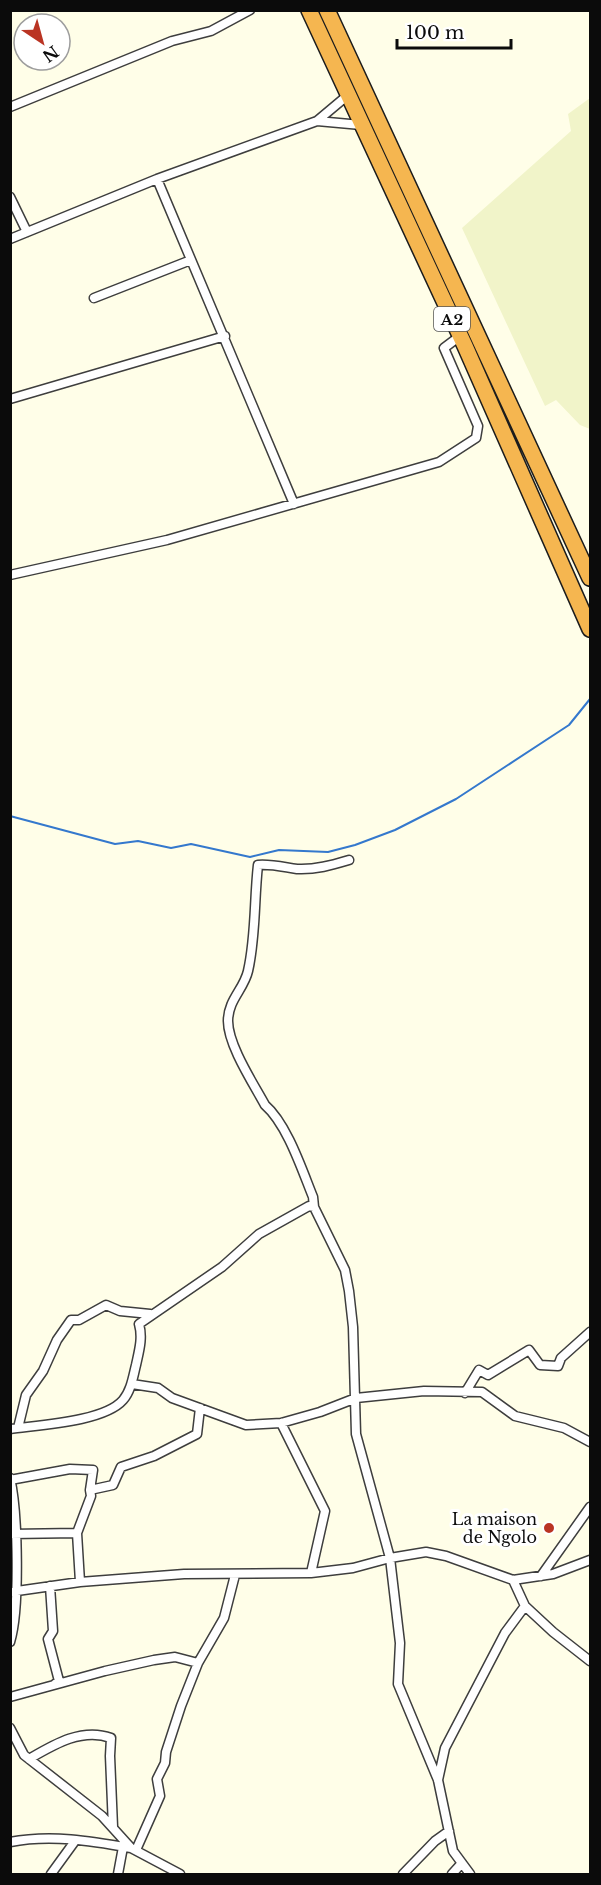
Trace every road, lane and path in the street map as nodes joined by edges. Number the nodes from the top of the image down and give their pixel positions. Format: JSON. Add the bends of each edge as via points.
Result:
{"nodes":[{"id":1,"x":250,"y":10,"type":"edge"},
{"id":2,"x":309,"y":10,"type":"edge"},
{"id":3,"x":327,"y":10,"type":"edge"},
{"id":4,"x":348,"y":95,"type":"junction"},
{"id":5,"x":10,"y":107,"type":"edge"},
{"id":6,"x":317,"y":121,"type":"junction"},
{"id":7,"x":361,"y":125,"type":"junction"},
{"id":8,"x":157,"y":179,"type":"junction"},
{"id":9,"x":10,"y":197,"type":"edge"},
{"id":10,"x":27,"y":232,"type":"junction"},
{"id":11,"x":10,"y":239,"type":"edge"},
{"id":12,"x":191,"y":260,"type":"junction"},
{"id":13,"x":94,"y":298,"type":"dead end"},
{"id":14,"x":225,"y":336,"type":"junction"},
{"id":15,"x":460,"y":336,"type":"junction"},
{"id":16,"x":10,"y":399,"type":"edge"},
{"id":17,"x":294,"y":504,"type":"junction"},
{"id":18,"x":10,"y":575,"type":"edge"},
{"id":19,"x":591,"y":578,"type":"edge"},
{"id":20,"x":591,"y":629,"type":"edge"},
{"id":21,"x":349,"y":860,"type":"dead end"},
{"id":22,"x":314,"y":1207,"type":"junction"},
{"id":23,"x":150,"y":1314,"type":"junction"},
{"id":24,"x":591,"y":1332,"type":"edge"},
{"id":25,"x":132,"y":1384,"type":"junction"},
{"id":26,"x":465,"y":1393,"type":"junction"},
{"id":27,"x":356,"y":1398,"type":"junction"},
{"id":28,"x":203,"y":1409,"type":"junction"},
{"id":29,"x":281,"y":1423,"type":"junction"},
{"id":30,"x":14,"y":1429,"type":"edge"},
{"id":31,"x":591,"y":1442,"type":"edge"},
{"id":32,"x":11,"y":1479,"type":"edge"},
{"id":33,"x":90,"y":1490,"type":"junction"},
{"id":34,"x":591,"y":1507,"type":"edge"},
{"id":35,"x":77,"y":1533,"type":"junction"},
{"id":36,"x":13,"y":1534,"type":"edge"},
{"id":37,"x":390,"y":1558,"type":"junction"},
{"id":38,"x":591,"y":1560,"type":"edge"},
{"id":39,"x":311,"y":1573,"type":"junction"},
{"id":40,"x":235,"y":1575,"type":"junction"},
{"id":41,"x":541,"y":1576,"type":"junction"},
{"id":42,"x":513,"y":1580,"type":"junction"},
{"id":43,"x":80,"y":1582,"type":"junction"},
{"id":44,"x":50,"y":1586,"type":"junction"},
{"id":45,"x":13,"y":1592,"type":"edge"},
{"id":46,"x":525,"y":1606,"type":"junction"},
{"id":47,"x":10,"y":1642,"type":"edge"},
{"id":48,"x":591,"y":1661,"type":"edge"},
{"id":49,"x":198,"y":1663,"type":"junction"},
{"id":50,"x":55,"y":1684,"type":"junction"},
{"id":51,"x":10,"y":1697,"type":"edge"},
{"id":52,"x":10,"y":1728,"type":"edge"},
{"id":53,"x":29,"y":1759,"type":"junction"},
{"id":54,"x":438,"y":1780,"type":"junction"},
{"id":55,"x":113,"y":1827,"type":"junction"},
{"id":56,"x":449,"y":1831,"type":"junction"},
{"id":57,"x":75,"y":1840,"type":"junction"},
{"id":58,"x":10,"y":1842,"type":"edge"},
{"id":59,"x":130,"y":1848,"type":"junction"},
{"id":60,"x":462,"y":1863,"type":"junction"},
{"id":61,"x":51,"y":1875,"type":"edge"},
{"id":62,"x":117,"y":1875,"type":"edge"},
{"id":63,"x":180,"y":1875,"type":"edge"},
{"id":64,"x":403,"y":1875,"type":"edge"},
{"id":65,"x":452,"y":1875,"type":"edge"},
{"id":66,"x":470,"y":1875,"type":"edge"}],
"edges":[{"from":1,"to":5,"type":"street","via":[[211,31],[161,46]]},
{"from":2,"to":4,"type":"highway","number":"A2"},
{"from":3,"to":19,"type":"highway","number":"A2"},
{"from":4,"to":6,"type":"street"},
{"from":4,"to":7,"type":"highway","number":"A2"},
{"from":6,"to":7,"type":"street"},
{"from":6,"to":8,"type":"street"},
{"from":7,"to":15,"type":"highway","number":"A2"},
{"from":8,"to":10,"type":"street"},
{"from":8,"to":12,"type":"street"},
{"from":9,"to":10,"type":"street"},
{"from":10,"to":11,"type":"street"},
{"from":12,"to":13,"type":"street"},
{"from":12,"to":14,"type":"street"},
{"from":14,"to":16,"type":"street"},
{"from":14,"to":17,"type":"street"},
{"from":15,"to":17,"type":"street","via":[[444,348],[478,426],[476,438],[439,462]]},
{"from":15,"to":20,"type":"highway","number":"A2"},
{"from":17,"to":18,"type":"street","via":[[167,540]]},
{"from":21,"to":22,"type":"street","via":[[320,868],[258,865],[248,974],[230,1003],[228,1022],[230,1038],[286,1136],[314,1197]]},
{"from":22,"to":23,"type":"street","via":[[309,1206],[259,1234],[222,1267]]},
{"from":22,"to":27,"type":"street","via":[[346,1276]]},
{"from":23,"to":25,"type":"street","via":[[140,1324],[142,1335]]},
{"from":23,"to":30,"type":"street","via":[[120,1311],[106,1305],[79,1320],[71,1320],[26,1395]]},
{"from":24,"to":26,"type":"street","via":[[561,1358],[558,1366],[540,1365],[530,1350],[488,1375],[479,1370]]},
{"from":25,"to":28,"type":"street","via":[[158,1388],[172,1398]]},
{"from":25,"to":30,"type":"street","via":[[124,1400],[114,1408],[69,1421]]},
{"from":26,"to":27,"type":"street","via":[[424,1391]]},
{"from":26,"to":31,"type":"street","via":[[482,1392],[515,1416],[564,1428]]},
{"from":27,"to":29,"type":"street"},
{"from":27,"to":37,"type":"street","via":[[356,1434]]},
{"from":28,"to":29,"type":"street","via":[[246,1425]]},
{"from":28,"to":33,"type":"street","via":[[197,1434],[154,1455],[129,1462],[118,1470],[113,1485]]},
{"from":29,"to":39,"type":"street","via":[[325,1511]]},
{"from":32,"to":33,"type":"street","via":[[70,1469],[93,1470]]},
{"from":32,"to":36,"type":"street"},
{"from":33,"to":35,"type":"street"},
{"from":34,"to":41,"type":"street"},
{"from":35,"to":36,"type":"street"},
{"from":35,"to":43,"type":"street"},
{"from":36,"to":45,"type":"street"},
{"from":37,"to":39,"type":"street"},
{"from":37,"to":42,"type":"street","via":[[426,1552]]},
{"from":37,"to":54,"type":"street","via":[[400,1643],[398,1684]]},
{"from":38,"to":41,"type":"street"},
{"from":39,"to":40,"type":"street"},
{"from":40,"to":43,"type":"street","via":[[184,1574]]},
{"from":40,"to":49,"type":"street","via":[[224,1618]]},
{"from":41,"to":42,"type":"street"},
{"from":42,"to":46,"type":"street"},
{"from":43,"to":44,"type":"street"},
{"from":44,"to":45,"type":"street"},
{"from":44,"to":50,"type":"street","via":[[53,1631],[48,1639],[59,1681]]},
{"from":45,"to":47,"type":"street","via":[[14,1630]]},
{"from":46,"to":48,"type":"street"},
{"from":46,"to":54,"type":"street","via":[[505,1633],[448,1741]]},
{"from":49,"to":50,"type":"street","via":[[175,1657],[161,1659]]},
{"from":49,"to":59,"type":"street","via":[[157,1779],[160,1796]]},
{"from":50,"to":51,"type":"street"},
{"from":52,"to":53,"type":"street"},
{"from":53,"to":55,"type":"street"},
{"from":53,"to":55,"type":"street","via":[[66,1738],[111,1738]]},
{"from":54,"to":56,"type":"street"},
{"from":55,"to":59,"type":"street"},
{"from":56,"to":60,"type":"street","via":[[453,1851]]},
{"from":56,"to":64,"type":"street"},
{"from":57,"to":58,"type":"street","via":[[30,1838]]},
{"from":57,"to":59,"type":"street"},
{"from":57,"to":61,"type":"street"},
{"from":59,"to":62,"type":"street"},
{"from":59,"to":63,"type":"street"},
{"from":60,"to":65,"type":"street"},
{"from":60,"to":66,"type":"street"}]}
